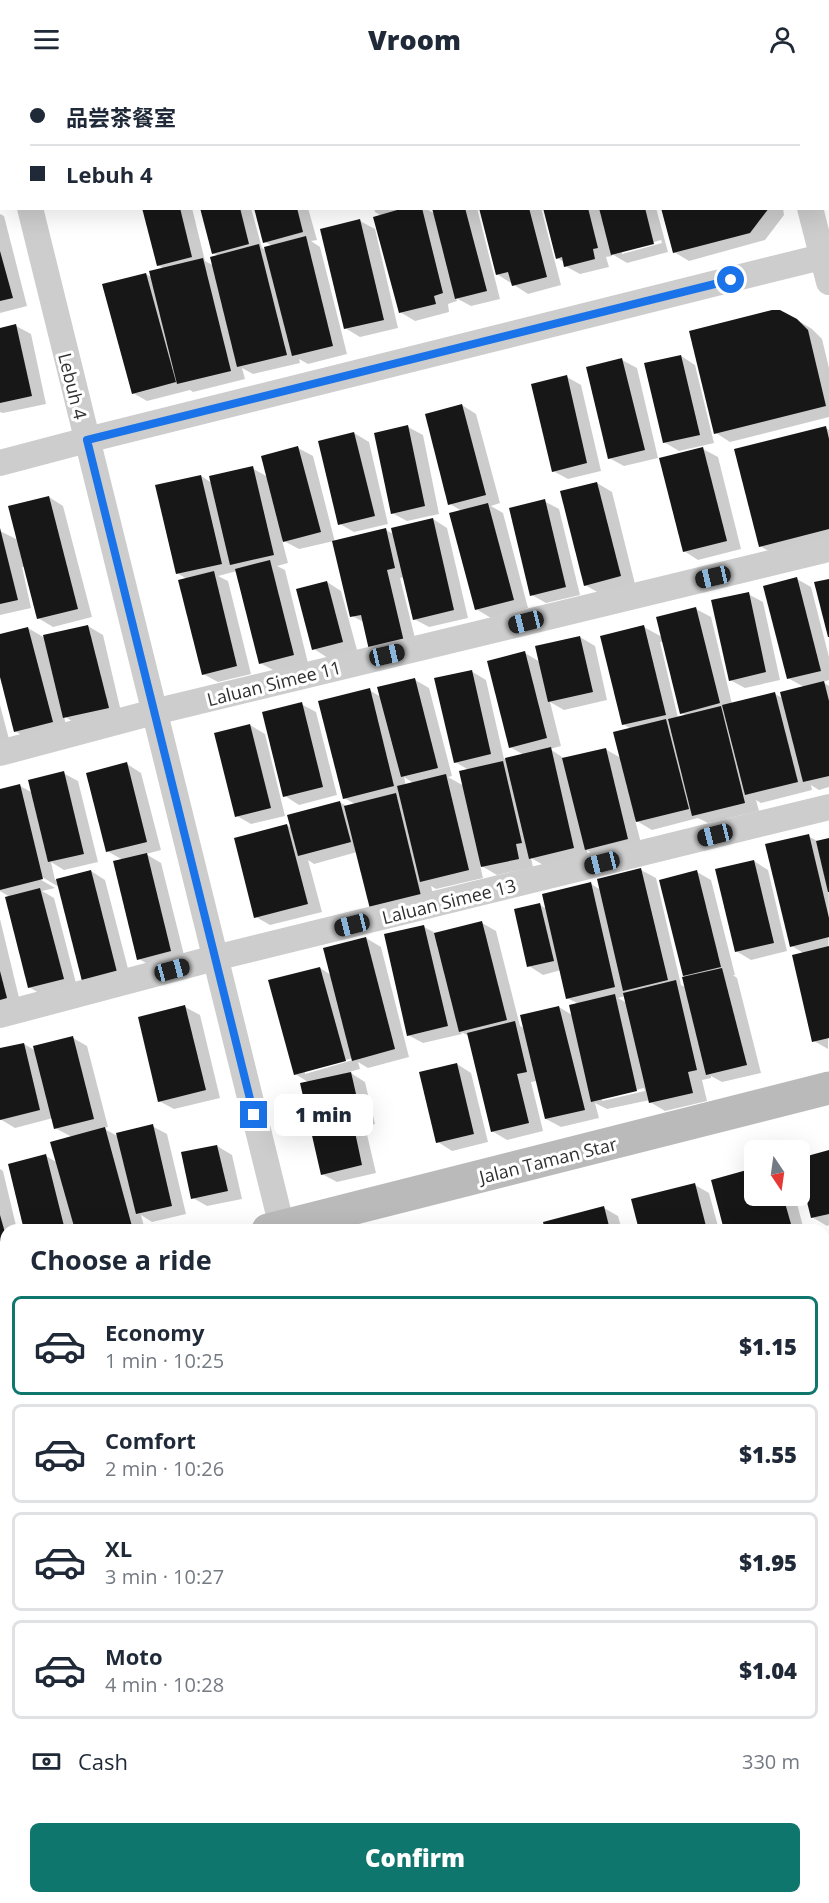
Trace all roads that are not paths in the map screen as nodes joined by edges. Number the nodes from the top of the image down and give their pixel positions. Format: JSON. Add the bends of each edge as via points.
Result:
{"nodes":[{"id":1,"x":30,"y":210,"type":"edge"},
{"id":2,"x":811,"y":210,"type":"edge"},
{"id":3,"x":826,"y":256,"type":"edge"},
{"id":4,"x":829,"y":282,"type":"edge"},
{"id":5,"x":87,"y":440,"type":"junction"},
{"id":6,"x":0,"y":463,"type":"edge"},
{"id":7,"x":829,"y":549,"type":"edge"},
{"id":8,"x":154,"y":712,"type":"junction"},
{"id":9,"x":0,"y":753,"type":"edge"},
{"id":10,"x":829,"y":807,"type":"edge"},
{"id":11,"x":215,"y":958,"type":"junction"},
{"id":12,"x":0,"y":1015,"type":"edge"},
{"id":13,"x":829,"y":1088,"type":"edge"},
{"id":14,"x":271,"y":1224,"type":"edge"},
{"id":15,"x":292,"y":1224,"type":"edge"}],
"edges":[{"from":1,"to":5,"type":"street","name":"Lebuh 4"},
{"from":2,"to":3,"type":"street"},
{"from":3,"to":4,"type":"street"},
{"from":3,"to":5,"type":"street"},
{"from":5,"to":6,"type":"street"},
{"from":5,"to":8,"type":"street","name":"Lebuh 4"},
{"from":7,"to":8,"type":"street","name":"Laluan Simee 11"},
{"from":8,"to":9,"type":"street","name":"Laluan Simee 11"},
{"from":8,"to":11,"type":"street","name":"Lebuh 4"},
{"from":10,"to":11,"type":"street","name":"Laluan Simee 13"},
{"from":11,"to":12,"type":"street","name":"Laluan Simee 13"},
{"from":11,"to":14,"type":"street","name":"Lebuh 4"},
{"from":13,"to":15,"type":"street","name":"Jalan Taman Star"}]}
